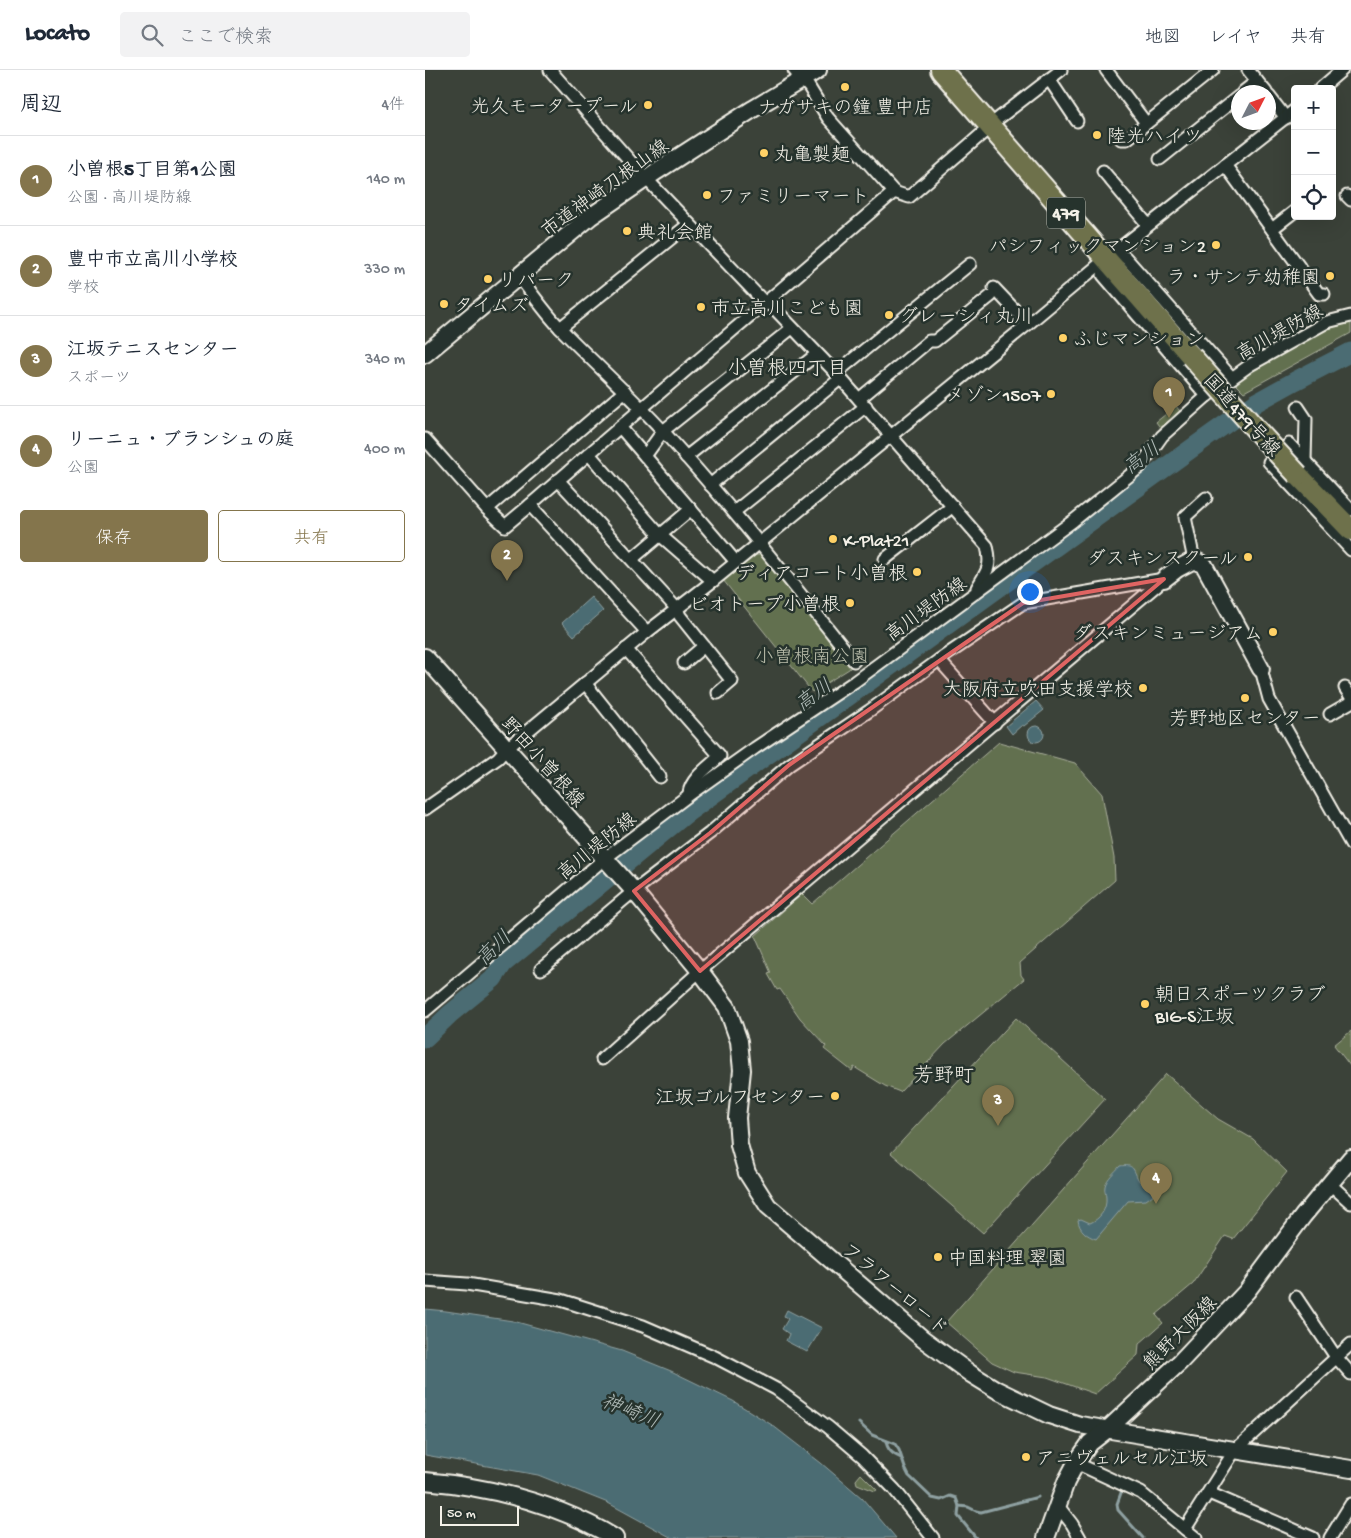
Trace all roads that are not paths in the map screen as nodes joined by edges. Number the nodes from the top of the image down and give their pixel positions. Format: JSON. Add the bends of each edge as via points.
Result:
{"nodes":[{"id":1,"x":550,"y":70,"type":"edge"},
{"id":2,"x":818,"y":70,"type":"edge"},
{"id":3,"x":941,"y":70,"type":"edge"},
{"id":4,"x":1061,"y":70,"type":"edge"},
{"id":5,"x":1105,"y":70,"type":"edge"},
{"id":6,"x":1213,"y":70,"type":"edge"},
{"id":7,"x":1248,"y":70,"type":"edge"},
{"id":8,"x":1342,"y":70,"type":"edge"},
{"id":9,"x":799,"y":75,"type":"edge"},
{"id":10,"x":1049,"y":79,"type":"junction"},
{"id":11,"x":1257,"y":82,"type":"junction"},
{"id":12,"x":1253,"y":85,"type":"edge"},
{"id":13,"x":1260,"y":85,"type":"edge"},
{"id":14,"x":1325,"y":85,"type":"edge"},
{"id":15,"x":1231,"y":102,"type":"edge"},
{"id":16,"x":1276,"y":102,"type":"edge"},
{"id":17,"x":1290,"y":114,"type":"edge"},
{"id":18,"x":1077,"y":121,"type":"dead end"},
{"id":19,"x":1146,"y":123,"type":"junction"},
{"id":20,"x":989,"y":125,"type":"junction"},
{"id":21,"x":1121,"y":140,"type":"dead end"},
{"id":22,"x":1160,"y":159,"type":"dead end"},
{"id":23,"x":1225,"y":165,"type":"junction"},
{"id":24,"x":1103,"y":171,"type":"dead end"},
{"id":25,"x":646,"y":178,"type":"junction"},
{"id":26,"x":894,"y":192,"type":"junction"},
{"id":27,"x":1291,"y":214,"type":"edge"},
{"id":28,"x":689,"y":224,"type":"junction"},
{"id":29,"x":1148,"y":225,"type":"junction"},
{"id":30,"x":1272,"y":229,"type":"junction"},
{"id":31,"x":1107,"y":258,"type":"junction"},
{"id":32,"x":970,"y":264,"type":"dead end"},
{"id":33,"x":519,"y":277,"type":"junction"},
{"id":34,"x":1324,"y":294,"type":"dead end"},
{"id":35,"x":765,"y":303,"type":"junction"},
{"id":36,"x":1351,"y":316,"type":"edge"},
{"id":37,"x":1028,"y":324,"type":"junction"},
{"id":38,"x":560,"y":328,"type":"junction"},
{"id":39,"x":792,"y":328,"type":"junction"},
{"id":40,"x":425,"y":354,"type":"edge"},
{"id":41,"x":817,"y":354,"type":"junction"},
{"id":42,"x":838,"y":376,"type":"junction"},
{"id":43,"x":1232,"y":378,"type":"junction"},
{"id":44,"x":625,"y":391,"type":"junction"},
{"id":45,"x":1207,"y":396,"type":"junction"},
{"id":46,"x":862,"y":403,"type":"junction"},
{"id":47,"x":1298,"y":407,"type":"dead end"},
{"id":48,"x":641,"y":408,"type":"junction"},
{"id":49,"x":619,"y":427,"type":"junction"},
{"id":50,"x":663,"y":431,"type":"junction"},
{"id":51,"x":891,"y":436,"type":"junction"},
{"id":52,"x":425,"y":439,"type":"edge"},
{"id":53,"x":589,"y":454,"type":"junction"},
{"id":54,"x":645,"y":456,"type":"junction"},
{"id":55,"x":686,"y":457,"type":"junction"},
{"id":56,"x":1302,"y":468,"type":"junction"},
{"id":57,"x":558,"y":480,"type":"junction"},
{"id":58,"x":710,"y":484,"type":"junction"},
{"id":59,"x":1206,"y":498,"type":"dead end"},
{"id":60,"x":530,"y":505,"type":"junction"},
{"id":61,"x":953,"y":506,"type":"junction"},
{"id":62,"x":487,"y":508,"type":"junction"},
{"id":63,"x":691,"y":509,"type":"junction"},
{"id":64,"x":1351,"y":510,"type":"edge"},
{"id":65,"x":734,"y":512,"type":"junction"},
{"id":66,"x":1351,"y":530,"type":"edge"},
{"id":67,"x":660,"y":535,"type":"junction"},
{"id":68,"x":760,"y":542,"type":"junction"},
{"id":69,"x":1351,"y":550,"type":"edge"},
{"id":70,"x":632,"y":559,"type":"junction"},
{"id":71,"x":885,"y":559,"type":"dead end"},
{"id":72,"x":1194,"y":560,"type":"junction"},
{"id":73,"x":736,"y":562,"type":"junction"},
{"id":74,"x":1164,"y":579,"type":"junction"},
{"id":75,"x":713,"y":581,"type":"junction"},
{"id":76,"x":975,"y":593,"type":"junction"},
{"id":77,"x":677,"y":609,"type":"junction"},
{"id":78,"x":647,"y":632,"type":"junction"},
{"id":79,"x":704,"y":646,"type":"junction"},
{"id":80,"x":626,"y":649,"type":"junction"},
{"id":81,"x":425,"y":657,"type":"edge"},
{"id":82,"x":939,"y":660,"type":"junction"},
{"id":83,"x":854,"y":661,"type":"dead end"},
{"id":84,"x":684,"y":663,"type":"dead end"},
{"id":85,"x":1261,"y":668,"type":"joint"},
{"id":86,"x":585,"y":683,"type":"junction"},
{"id":87,"x":718,"y":694,"type":"dead end"},
{"id":88,"x":1351,"y":702,"type":"edge"},
{"id":89,"x":1330,"y":714,"type":"dead end"},
{"id":90,"x":995,"y":723,"type":"junction"},
{"id":91,"x":506,"y":748,"type":"junction"},
{"id":92,"x":660,"y":777,"type":"dead end"},
{"id":93,"x":689,"y":795,"type":"junction"},
{"id":94,"x":425,"y":809,"type":"edge"},
{"id":95,"x":1351,"y":844,"type":"edge"},
{"id":96,"x":605,"y":859,"type":"junction"},
{"id":97,"x":634,"y":891,"type":"junction"},
{"id":98,"x":541,"y":969,"type":"dead end"},
{"id":99,"x":701,"y":971,"type":"junction"},
{"id":100,"x":425,"y":1011,"type":"edge"},
{"id":101,"x":602,"y":1058,"type":"dead end"},
{"id":102,"x":1351,"y":1158,"type":"edge"},
{"id":103,"x":1330,"y":1184,"type":"junction"},
{"id":104,"x":1351,"y":1203,"type":"edge"},
{"id":105,"x":425,"y":1281,"type":"edge"},
{"id":106,"x":1296,"y":1297,"type":"dead end"},
{"id":107,"x":1351,"y":1344,"type":"edge"},
{"id":108,"x":1336,"y":1356,"type":"junction"},
{"id":109,"x":1351,"y":1374,"type":"edge"},
{"id":110,"x":1108,"y":1429,"type":"junction"},
{"id":111,"x":1235,"y":1450,"type":"junction"},
{"id":112,"x":1076,"y":1463,"type":"junction"},
{"id":113,"x":1351,"y":1469,"type":"edge"},
{"id":114,"x":425,"y":1481,"type":"edge"},
{"id":115,"x":1209,"y":1493,"type":"junction"},
{"id":116,"x":1351,"y":1504,"type":"edge"},
{"id":117,"x":1058,"y":1506,"type":"junction"},
{"id":118,"x":1185,"y":1529,"type":"junction"},
{"id":119,"x":615,"y":1538,"type":"edge"},
{"id":120,"x":933,"y":1538,"type":"edge"},
{"id":121,"x":1046,"y":1538,"type":"edge"},
{"id":122,"x":1080,"y":1538,"type":"edge"},
{"id":123,"x":1196,"y":1538,"type":"edge"},
{"id":124,"x":1313,"y":1538,"type":"edge"},
{"id":125,"x":1330,"y":1538,"type":"edge"}],
"edges":[{"from":1,"to":25,"type":"street"},
{"from":2,"to":9,"type":"street","name":"市道神崎刀根山線"},
{"from":3,"to":20,"type":"highway","name":"国道479号線","number":"479"},
{"from":4,"to":10,"type":"street"},
{"from":5,"to":19,"type":"street"},
{"from":6,"to":19,"type":"street"},
{"from":7,"to":11,"type":"street"},
{"from":8,"to":14,"type":"street"},
{"from":9,"to":25,"type":"street","name":"市道神崎刀根山線","via":[[753,109]]},
{"from":9,"to":26,"type":"street","via":[[828,118]]},
{"from":10,"to":18,"type":"street"},
{"from":10,"to":20,"type":"street"},
{"from":11,"to":12,"type":"street"},
{"from":11,"to":13,"type":"street"},
{"from":15,"to":22,"type":"street"},
{"from":16,"to":17,"type":"street"},
{"from":17,"to":23,"type":"street"},
{"from":19,"to":21,"type":"street","via":[[1127,139]]},
{"from":20,"to":26,"type":"street","via":[[909,197]]},
{"from":20,"to":31,"type":"highway","name":"国道479号線","number":"479"},
{"from":23,"to":29,"type":"street"},
{"from":23,"to":30,"type":"street"},
{"from":24,"to":29,"type":"street"},
{"from":25,"to":28,"type":"street"},
{"from":25,"to":33,"type":"street","name":"市道神崎刀根山線","via":[[590,217]]},
{"from":26,"to":35,"type":"street"},
{"from":27,"to":30,"type":"street"},
{"from":28,"to":35,"type":"street"},
{"from":28,"to":38,"type":"street"},
{"from":29,"to":31,"type":"street"},
{"from":30,"to":34,"type":"street","via":[[1319,294]]},
{"from":31,"to":37,"type":"street"},
{"from":31,"to":43,"type":"street","via":[[1125,257]]},
{"from":31,"to":45,"type":"street","via":[[1103,275]]},
{"from":31,"to":56,"type":"highway","name":"国道479号線","number":"479","bridge":true,"via":[[1261,435]]},
{"from":32,"to":42,"type":"street"},
{"from":33,"to":38,"type":"street"},
{"from":33,"to":40,"type":"street","name":"市道神崎刀根山線"},
{"from":35,"to":39,"type":"street","via":[[772,306]]},
{"from":35,"to":48,"type":"street"},
{"from":36,"to":43,"type":"street","name":"高川堤防線","via":[[1327,322]]},
{"from":37,"to":46,"type":"street","via":[[993,292],[935,341],[929,341]]},
{"from":37,"to":51,"type":"street"},
{"from":38,"to":44,"type":"street"},
{"from":39,"to":41,"type":"street"},
{"from":39,"to":50,"type":"street"},
{"from":41,"to":42,"type":"street"},
{"from":41,"to":55,"type":"street"},
{"from":42,"to":46,"type":"street"},
{"from":42,"to":58,"type":"street"},
{"from":43,"to":45,"type":"street","name":"高川堤防線"},
{"from":44,"to":48,"type":"street"},
{"from":44,"to":62,"type":"street"},
{"from":45,"to":76,"type":"street","name":"高川堤防線","via":[[1162,436],[1140,468]]},
{"from":46,"to":51,"type":"street"},
{"from":46,"to":65,"type":"street"},
{"from":47,"to":56,"type":"street","via":[[1306,419]]},
{"from":48,"to":49,"type":"street"},
{"from":48,"to":50,"type":"street"},
{"from":49,"to":53,"type":"street"},
{"from":49,"to":54,"type":"street"},
{"from":50,"to":54,"type":"street"},
{"from":50,"to":55,"type":"street"},
{"from":51,"to":61,"type":"street"},
{"from":51,"to":68,"type":"street"},
{"from":52,"to":62,"type":"street"},
{"from":53,"to":57,"type":"street"},
{"from":53,"to":67,"type":"street"},
{"from":54,"to":63,"type":"street"},
{"from":55,"to":58,"type":"street"},
{"from":56,"to":64,"type":"street"},
{"from":56,"to":66,"type":"highway","name":"国道479号線","number":"479"},
{"from":56,"to":69,"type":"street","via":[[1289,444],[1269,462]]},
{"from":57,"to":60,"type":"street"},
{"from":57,"to":70,"type":"street"},
{"from":58,"to":65,"type":"street"},
{"from":59,"to":72,"type":"street","via":[[1185,517]]},
{"from":60,"to":62,"type":"street","via":[[505,526]]},
{"from":60,"to":78,"type":"street"},
{"from":61,"to":71,"type":"street"},
{"from":61,"to":76,"type":"street","via":[[987,546],[991,560]]},
{"from":63,"to":67,"type":"street"},
{"from":63,"to":73,"type":"street"},
{"from":65,"to":68,"type":"street"},
{"from":67,"to":70,"type":"street"},
{"from":67,"to":75,"type":"street"},
{"from":68,"to":73,"type":"street"},
{"from":68,"to":83,"type":"street"},
{"from":70,"to":77,"type":"street"},
{"from":72,"to":74,"type":"street"},
{"from":72,"to":85,"type":"street","via":[[1204,564]]},
{"from":73,"to":75,"type":"street"},
{"from":74,"to":82,"type":"street","via":[[1023,603]]},
{"from":74,"to":90,"type":"street"},
{"from":75,"to":77,"type":"street"},
{"from":76,"to":93,"type":"street","name":"高川堤防線","via":[[854,682]]},
{"from":77,"to":78,"type":"street"},
{"from":77,"to":79,"type":"street"},
{"from":78,"to":80,"type":"street"},
{"from":79,"to":84,"type":"street"},
{"from":79,"to":87,"type":"street","via":[[732,681]]},
{"from":80,"to":86,"type":"street"},
{"from":80,"to":93,"type":"street","via":[[720,756],[697,778],[689,789]]},
{"from":81,"to":91,"type":"street","name":"野田小曽根線"},
{"from":82,"to":90,"type":"street"},
{"from":82,"to":97,"type":"street","via":[[789,765],[710,834]]},
{"from":85,"to":95,"type":"street","via":[[1269,699]]},
{"from":86,"to":91,"type":"street"},
{"from":86,"to":92,"type":"street"},
{"from":88,"to":89,"type":"street"},
{"from":90,"to":99,"type":"street"},
{"from":91,"to":94,"type":"street","via":[[498,758]]},
{"from":91,"to":96,"type":"street","name":"野田小曽根線"},
{"from":93,"to":96,"type":"street","name":"高川堤防線"},
{"from":96,"to":97,"type":"street","name":"野田小曽根線"},
{"from":96,"to":100,"type":"street","name":"高川堤防線"},
{"from":97,"to":98,"type":"street"},
{"from":97,"to":99,"type":"street","name":"フラワーロード"},
{"from":99,"to":101,"type":"street"},
{"from":99,"to":110,"type":"street","name":"フラワーロード","via":[[727,1007],[739,1041],[742,1070],[737,1118],[739,1146],[747,1173],[768,1206],[923,1339],[971,1374],[1049,1415]]},
{"from":102,"to":103,"type":"street","name":"熊野大阪線"},
{"from":103,"to":104,"type":"street"},
{"from":103,"to":110,"type":"street","name":"熊野大阪線","via":[[1247,1291],[1180,1362]]},
{"from":105,"to":120,"type":"street","via":[[467,1284],[561,1300],[643,1326],[715,1357],[776,1389],[828,1426],[894,1489]]},
{"from":106,"to":108,"type":"street"},
{"from":107,"to":108,"type":"street"},
{"from":108,"to":109,"type":"street"},
{"from":108,"to":111,"type":"street"},
{"from":110,"to":111,"type":"street","name":"フラワーロード"},
{"from":110,"to":112,"type":"street","name":"熊野大阪線","via":[[1090,1443]]},
{"from":111,"to":113,"type":"street","name":"フラワーロード"},
{"from":111,"to":115,"type":"street"},
{"from":112,"to":117,"type":"street","name":"熊野大阪線"},
{"from":112,"to":118,"type":"street","via":[[1141,1494]]},
{"from":114,"to":119,"type":"street","via":[[529,1500]]},
{"from":115,"to":118,"type":"street"},
{"from":115,"to":124,"type":"street"},
{"from":116,"to":125,"type":"street"},
{"from":117,"to":121,"type":"street","name":"熊野大阪線"},
{"from":117,"to":122,"type":"street"},
{"from":118,"to":123,"type":"street"}]}
